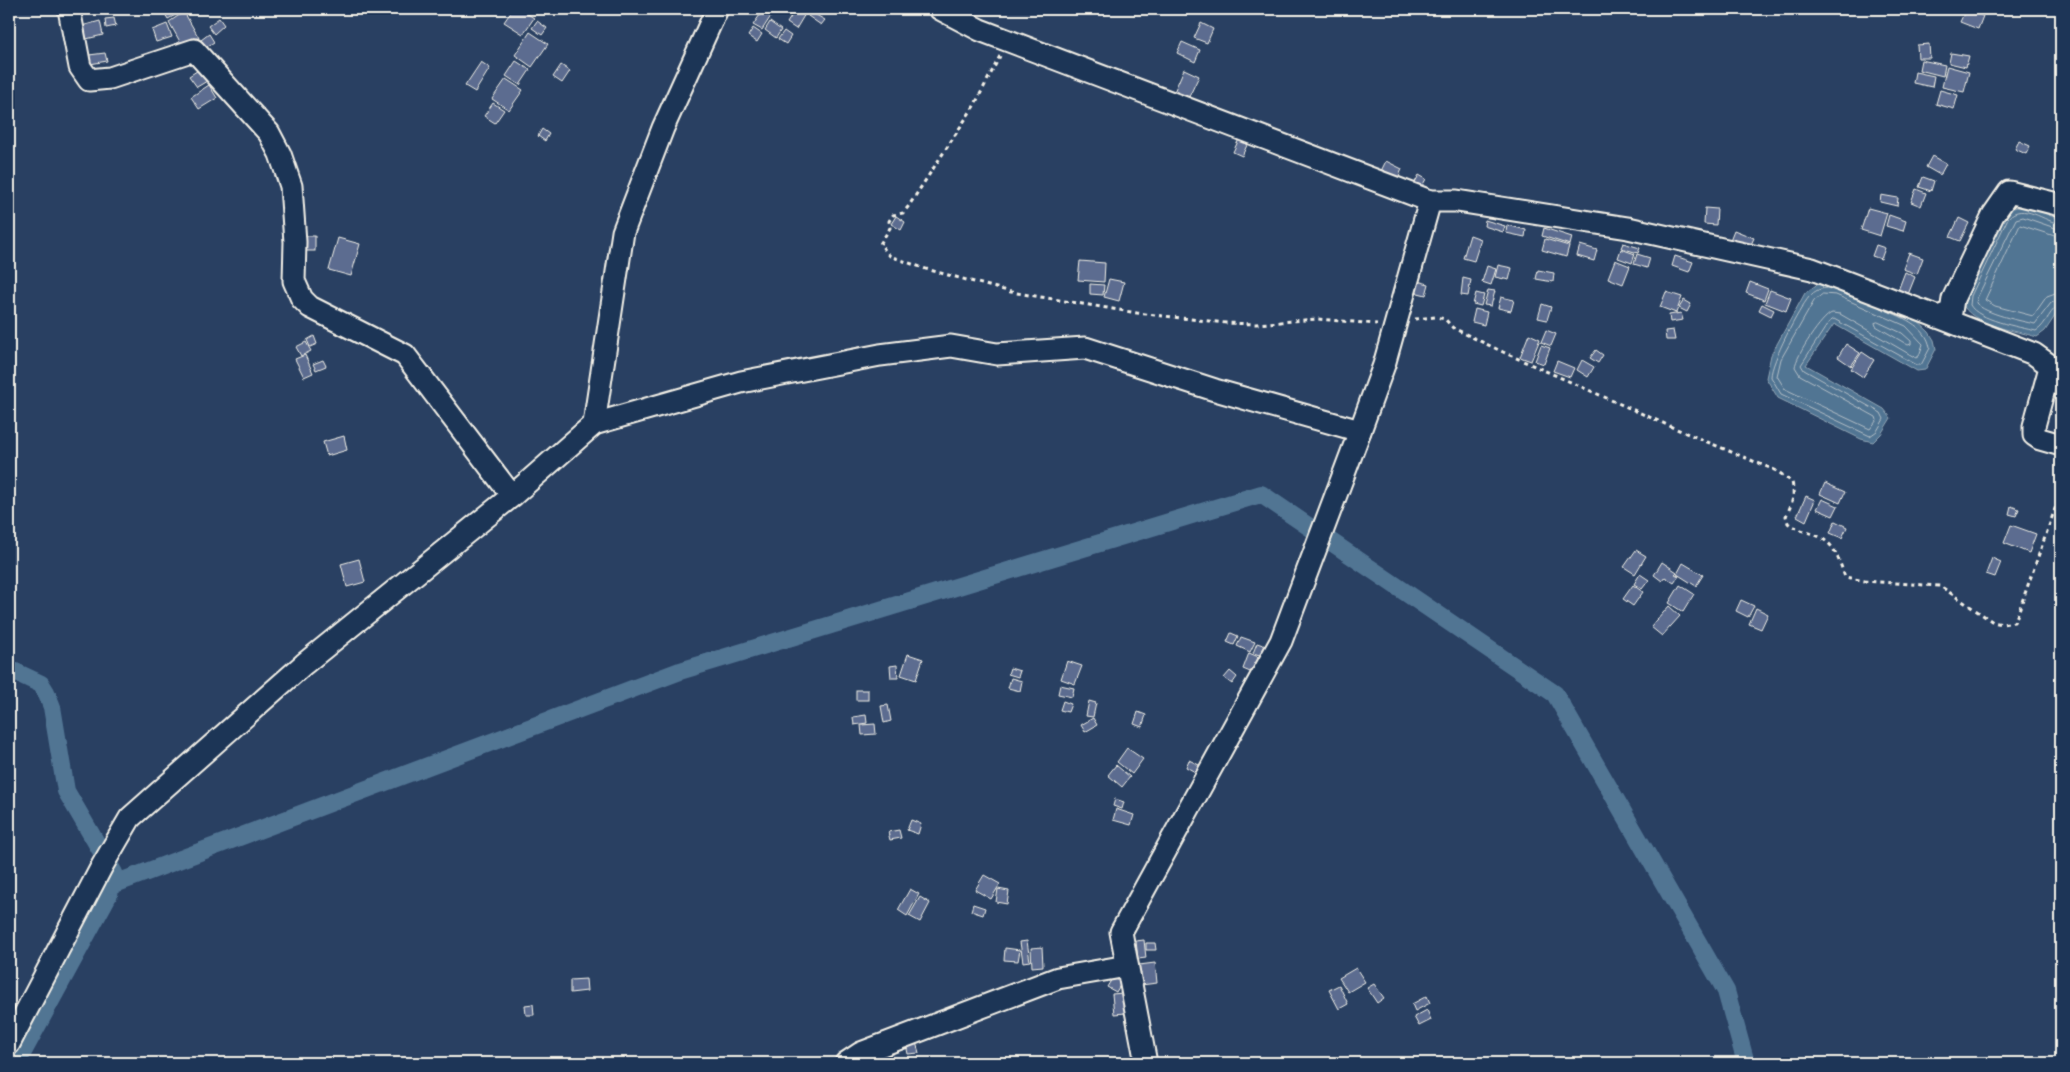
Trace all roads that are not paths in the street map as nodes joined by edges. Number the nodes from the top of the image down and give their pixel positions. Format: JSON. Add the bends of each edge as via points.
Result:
{"nodes":[{"id":1,"x":69,"y":9,"type":"edge"},
{"id":2,"x":717,"y":9,"type":"edge"},
{"id":3,"x":940,"y":9,"type":"edge"},
{"id":4,"x":1430,"y":201,"type":"junction"},
{"id":5,"x":2061,"y":205,"type":"edge"},
{"id":6,"x":1938,"y":317,"type":"junction"},
{"id":7,"x":594,"y":424,"type":"junction"},
{"id":8,"x":1360,"y":431,"type":"junction"},
{"id":9,"x":2061,"y":445,"type":"edge"},
{"id":10,"x":512,"y":496,"type":"junction"},
{"id":11,"x":1128,"y":966,"type":"junction"},
{"id":12,"x":9,"y":1044,"type":"edge"},
{"id":13,"x":846,"y":1063,"type":"edge"},
{"id":14,"x":1146,"y":1063,"type":"edge"}],
"edges":[{"from":1,"to":10,"type":"street","via":[[80,67],[89,80],[110,78],[194,50],[269,133],[280,154],[291,186],[296,242],[294,281],[302,299],[310,307],[404,355]]},
{"from":2,"to":7,"type":"street","via":[[663,128],[623,232]]},
{"from":3,"to":4,"type":"street","via":[[1008,41]]},
{"from":4,"to":6,"type":"street","via":[[1456,201],[1628,228],[1802,267]]},
{"from":4,"to":8,"type":"street","via":[[1384,365]]},
{"from":5,"to":6,"type":"street","via":[[2008,192],[1993,215],[1953,299],[1951,312]]},
{"from":6,"to":9,"type":"street","via":[[2034,354],[2048,364],[2034,435]]},
{"from":7,"to":8,"type":"street","via":[[741,382],[880,355],[951,346],[997,354],[1085,348],[1215,390]]},
{"from":7,"to":10,"type":"street"},
{"from":8,"to":11,"type":"street","via":[[1281,641],[1121,932]]},
{"from":10,"to":12,"type":"street","via":[[304,664],[130,818]]},
{"from":11,"to":13,"type":"street","via":[[1058,978],[861,1053]]},
{"from":11,"to":14,"type":"street"}]}
